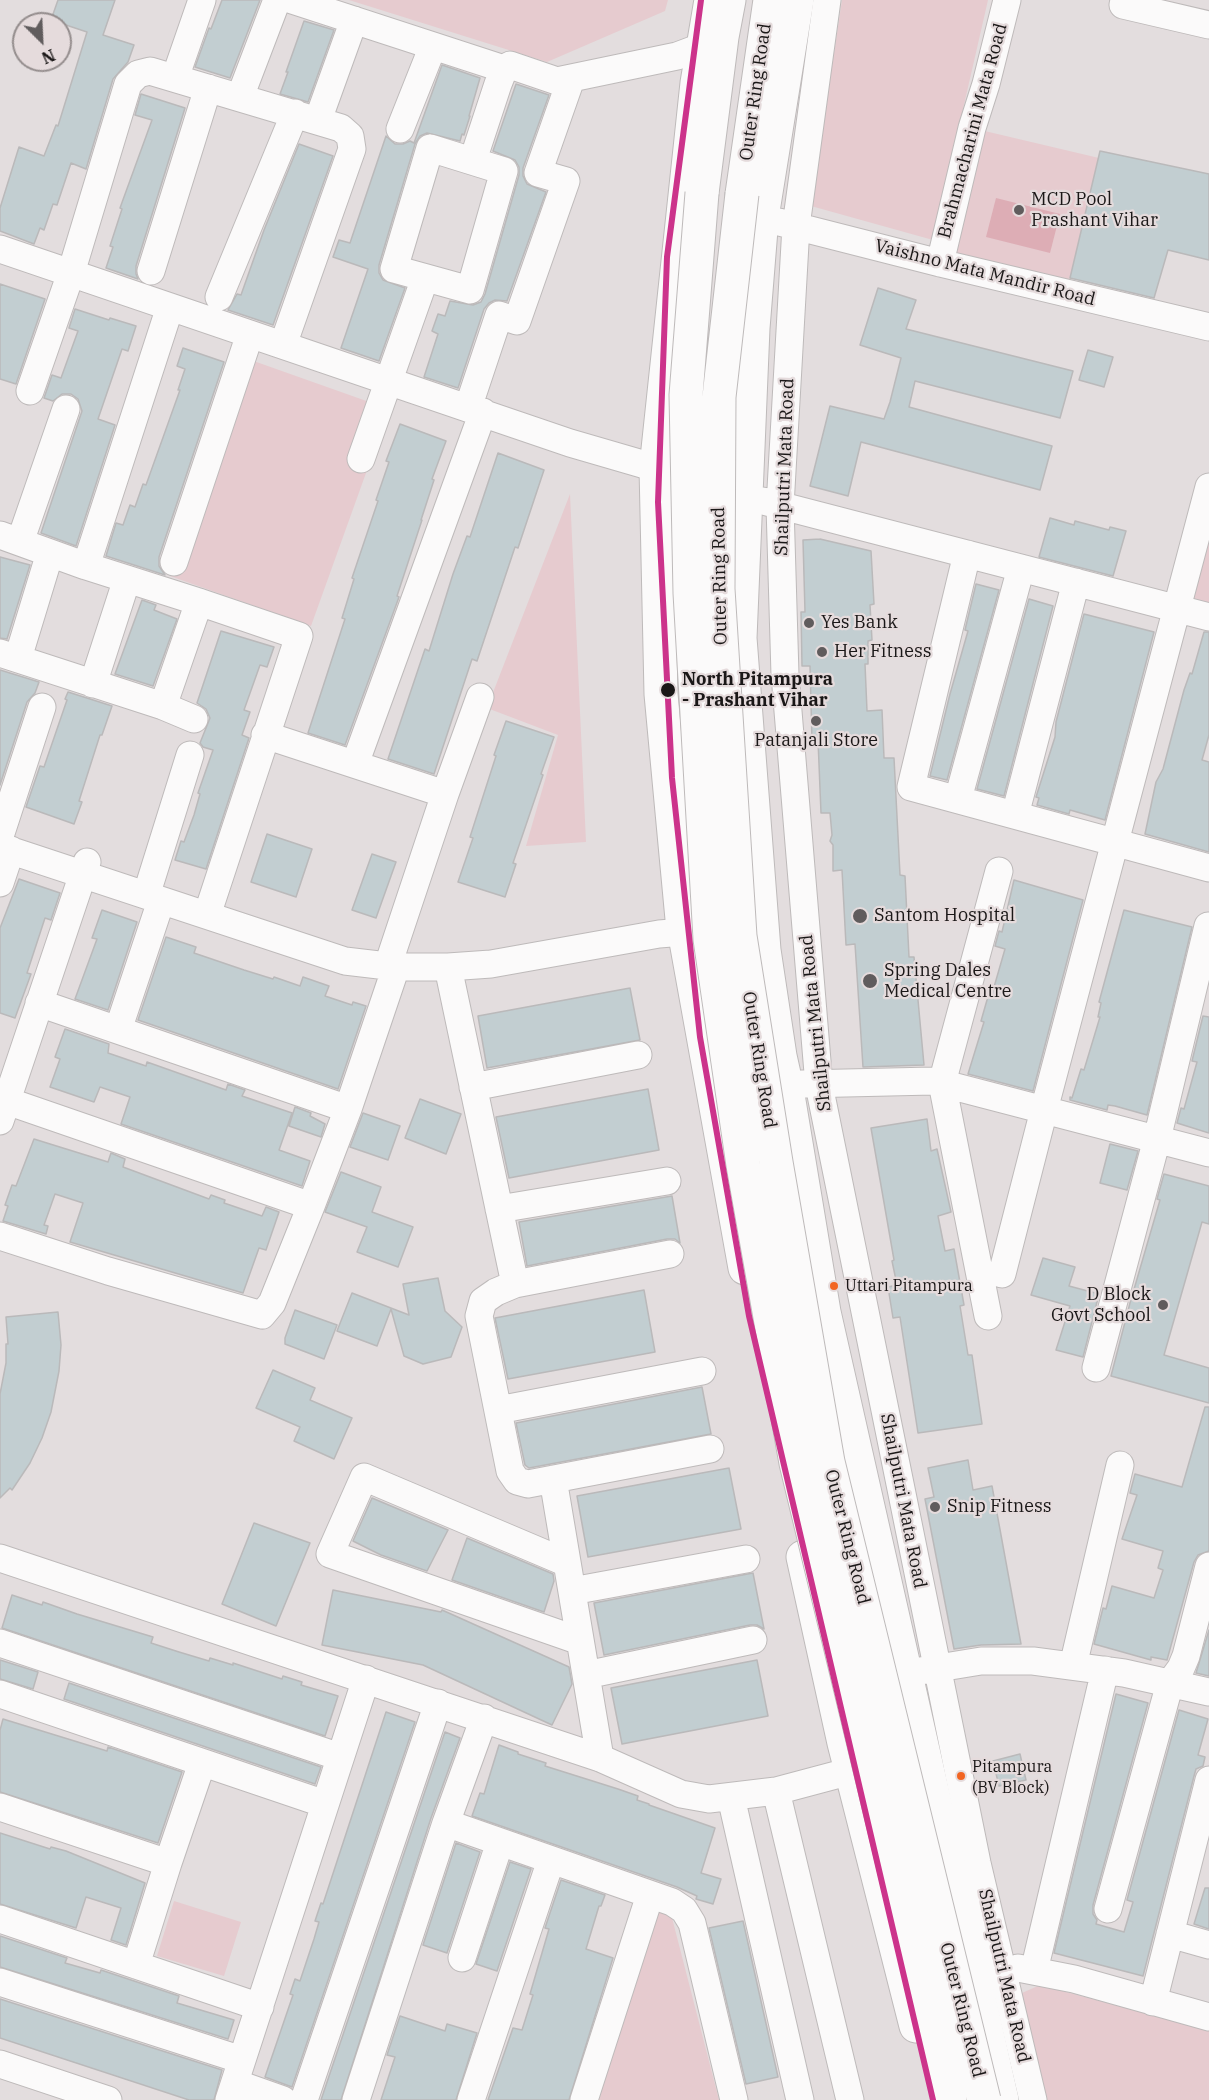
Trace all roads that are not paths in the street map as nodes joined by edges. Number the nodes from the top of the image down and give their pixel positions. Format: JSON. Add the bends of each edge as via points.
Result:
{"nodes":[{"id":1,"x":202,"y":0,"type":"edge"},
{"id":2,"x":277,"y":0,"type":"edge"},
{"id":3,"x":292,"y":0,"type":"edge"},
{"id":4,"x":711,"y":0,"type":"edge"},
{"id":5,"x":729,"y":0,"type":"edge"},
{"id":6,"x":770,"y":0,"type":"edge"},
{"id":7,"x":797,"y":0,"type":"edge"},
{"id":8,"x":827,"y":0,"type":"edge"},
{"id":9,"x":1007,"y":0,"type":"edge"},
{"id":10,"x":1124,"y":0,"type":"edge"},
{"id":11,"x":354,"y":20,"type":"junction"},
{"id":12,"x":1209,"y":25,"type":"edge"},
{"id":13,"x":433,"y":46,"type":"junction"},
{"id":14,"x":701,"y":47,"type":"junction"},
{"id":15,"x":504,"y":69,"type":"junction"},
{"id":16,"x":175,"y":78,"type":"junction"},
{"id":17,"x":571,"y":79,"type":"junction"},
{"id":18,"x":208,"y":88,"type":"junction"},
{"id":19,"x":240,"y":97,"type":"junction"},
{"id":20,"x":306,"y":117,"type":"junction"},
{"id":21,"x":400,"y":129,"type":"dead end"},
{"id":22,"x":473,"y":160,"type":"junction"},
{"id":23,"x":752,"y":205,"type":"junction"},
{"id":24,"x":796,"y":226,"type":"junction"},
{"id":25,"x":0,"y":249,"type":"edge"},
{"id":26,"x":940,"y":263,"type":"junction"},
{"id":27,"x":152,"y":271,"type":"dead end"},
{"id":28,"x":71,"y":273,"type":"junction"},
{"id":29,"x":424,"y":278,"type":"junction"},
{"id":30,"x":219,"y":297,"type":"dead end"},
{"id":31,"x":170,"y":307,"type":"junction"},
{"id":32,"x":1209,"y":327,"type":"edge"},
{"id":33,"x":250,"y":333,"type":"junction"},
{"id":34,"x":283,"y":345,"type":"junction"},
{"id":35,"x":389,"y":381,"type":"junction"},
{"id":36,"x":30,"y":391,"type":"dead end"},
{"id":37,"x":66,"y":409,"type":"dead end"},
{"id":38,"x":476,"y":410,"type":"junction"},
{"id":39,"x":361,"y":459,"type":"dead end"},
{"id":40,"x":656,"y":468,"type":"junction"},
{"id":41,"x":1209,"y":487,"type":"edge"},
{"id":42,"x":746,"y":496,"type":"junction"},
{"id":43,"x":780,"y":506,"type":"junction"},
{"id":44,"x":10,"y":539,"type":"edge"},
{"id":45,"x":50,"y":553,"type":"junction"},
{"id":46,"x":967,"y":554,"type":"junction"},
{"id":47,"x":174,"y":562,"type":"dead end"},
{"id":48,"x":86,"y":566,"type":"junction"},
{"id":49,"x":1021,"y":568,"type":"junction"},
{"id":50,"x":127,"y":579,"type":"junction"},
{"id":51,"x":1076,"y":582,"type":"junction"},
{"id":52,"x":199,"y":602,"type":"junction"},
{"id":53,"x":1177,"y":609,"type":"junction"},
{"id":54,"x":1209,"y":616,"type":"edge"},
{"id":55,"x":9,"y":655,"type":"edge"},
{"id":56,"x":93,"y":684,"type":"junction"},
{"id":57,"x":480,"y":697,"type":"dead end"},
{"id":58,"x":163,"y":706,"type":"junction"},
{"id":59,"x":42,"y":707,"type":"dead end"},
{"id":60,"x":194,"y":719,"type":"dead end"},
{"id":61,"x":265,"y":735,"type":"junction"},
{"id":62,"x":747,"y":744,"type":"junction"},
{"id":63,"x":666,"y":746,"type":"junction"},
{"id":64,"x":190,"y":755,"type":"dead end"},
{"id":65,"x":355,"y":764,"type":"junction"},
{"id":66,"x":445,"y":794,"type":"junction"},
{"id":67,"x":958,"y":799,"type":"junction"},
{"id":68,"x":1015,"y":815,"type":"junction"},
{"id":69,"x":3,"y":841,"type":"edge"},
{"id":70,"x":1114,"y":843,"type":"junction"},
{"id":71,"x":85,"y":868,"type":"junction"},
{"id":72,"x":1209,"y":868,"type":"edge"},
{"id":73,"x":999,"y":871,"type":"dead end"},
{"id":74,"x":0,"y":883,"type":"edge"},
{"id":75,"x":155,"y":892,"type":"junction"},
{"id":76,"x":211,"y":903,"type":"junction"},
{"id":77,"x":683,"y":925,"type":"junction"},
{"id":78,"x":1208,"y":926,"type":"edge"},
{"id":79,"x":394,"y":962,"type":"junction"},
{"id":80,"x":448,"y":967,"type":"junction"},
{"id":81,"x":39,"y":1003,"type":"junction"},
{"id":82,"x":118,"y":1030,"type":"junction"},
{"id":83,"x":638,"y":1054,"type":"dead end"},
{"id":84,"x":786,"y":1083,"type":"junction"},
{"id":85,"x":942,"y":1083,"type":"junction"},
{"id":86,"x":819,"y":1084,"type":"junction"},
{"id":87,"x":473,"y":1087,"type":"junction"},
{"id":88,"x":348,"y":1109,"type":"junction"},
{"id":89,"x":1044,"y":1110,"type":"junction"},
{"id":90,"x":3,"y":1111,"type":"edge"},
{"id":91,"x":1157,"y":1139,"type":"junction"},
{"id":92,"x":1209,"y":1153,"type":"edge"},
{"id":93,"x":667,"y":1180,"type":"dead end"},
{"id":94,"x":802,"y":1182,"type":"junction"},
{"id":95,"x":731,"y":1192,"type":"junction"},
{"id":96,"x":311,"y":1206,"type":"junction"},
{"id":97,"x":499,"y":1209,"type":"junction"},
{"id":98,"x":0,"y":1236,"type":"edge"},
{"id":99,"x":670,"y":1254,"type":"dead end"},
{"id":100,"x":1002,"y":1274,"type":"dead end"},
{"id":101,"x":515,"y":1284,"type":"junction"},
{"id":102,"x":988,"y":1316,"type":"dead end"},
{"id":103,"x":1096,"y":1368,"type":"dead end"},
{"id":104,"x":702,"y":1371,"type":"dead end"},
{"id":105,"x":498,"y":1410,"type":"junction"},
{"id":106,"x":710,"y":1449,"type":"dead end"},
{"id":107,"x":1120,"y":1465,"type":"dead end"},
{"id":108,"x":553,"y":1479,"type":"junction"},
{"id":109,"x":0,"y":1558,"type":"edge"},
{"id":110,"x":746,"y":1559,"type":"dead end"},
{"id":111,"x":567,"y":1563,"type":"junction"},
{"id":112,"x":1209,"y":1566,"type":"edge"},
{"id":113,"x":572,"y":1591,"type":"junction"},
{"id":114,"x":753,"y":1640,"type":"dead end"},
{"id":115,"x":580,"y":1641,"type":"junction"},
{"id":116,"x":0,"y":1644,"type":"edge"},
{"id":117,"x":1073,"y":1666,"type":"junction"},
{"id":118,"x":1106,"y":1670,"type":"junction"},
{"id":119,"x":922,"y":1671,"type":"junction"},
{"id":120,"x":586,"y":1675,"type":"junction"},
{"id":121,"x":366,"y":1679,"type":"junction"},
{"id":122,"x":1170,"y":1683,"type":"junction"},
{"id":123,"x":1209,"y":1692,"type":"edge"},
{"id":124,"x":0,"y":1694,"type":"edge"},
{"id":125,"x":438,"y":1703,"type":"junction"},
{"id":126,"x":484,"y":1718,"type":"junction"},
{"id":127,"x":340,"y":1757,"type":"junction"},
{"id":128,"x":600,"y":1758,"type":"junction"},
{"id":129,"x":202,"y":1763,"type":"junction"},
{"id":130,"x":851,"y":1772,"type":"junction"},
{"id":131,"x":1209,"y":1780,"type":"edge"},
{"id":132,"x":776,"y":1791,"type":"junction"},
{"id":133,"x":731,"y":1797,"type":"junction"},
{"id":134,"x":325,"y":1804,"type":"junction"},
{"id":135,"x":0,"y":1807,"type":"edge"},
{"id":136,"x":446,"y":1823,"type":"junction"},
{"id":137,"x":500,"y":1842,"type":"junction"},
{"id":138,"x":552,"y":1860,"type":"junction"},
{"id":139,"x":168,"y":1863,"type":"junction"},
{"id":140,"x":650,"y":1895,"type":"junction"},
{"id":141,"x":1108,"y":1909,"type":"dead end"},
{"id":142,"x":0,"y":1919,"type":"edge"},
{"id":143,"x":1170,"y":1934,"type":"junction"},
{"id":144,"x":1209,"y":1945,"type":"edge"},
{"id":145,"x":462,"y":1958,"type":"dead end"},
{"id":146,"x":986,"y":1963,"type":"junction"},
{"id":147,"x":136,"y":1965,"type":"junction"},
{"id":148,"x":1034,"y":1971,"type":"junction"},
{"id":149,"x":0,"y":1982,"type":"edge"},
{"id":150,"x":980,"y":2000,"type":"junction"},
{"id":151,"x":1152,"y":2002,"type":"junction"},
{"id":152,"x":260,"y":2007,"type":"junction"},
{"id":153,"x":913,"y":2014,"type":"junction"},
{"id":154,"x":1209,"y":2017,"type":"edge"},
{"id":155,"x":0,"y":2064,"type":"edge"},
{"id":156,"x":236,"y":2081,"type":"edge"},
{"id":157,"x":108,"y":2100,"type":"edge"},
{"id":158,"x":283,"y":2100,"type":"edge"},
{"id":159,"x":304,"y":2100,"type":"edge"},
{"id":160,"x":356,"y":2100,"type":"edge"},
{"id":161,"x":471,"y":2100,"type":"edge"},
{"id":162,"x":584,"y":2100,"type":"edge"},
{"id":163,"x":734,"y":2100,"type":"edge"},
{"id":164,"x":800,"y":2100,"type":"edge"},
{"id":165,"x":850,"y":2100,"type":"edge"},
{"id":166,"x":934,"y":2100,"type":"edge"},
{"id":167,"x":950,"y":2100,"type":"edge"},
{"id":168,"x":984,"y":2100,"type":"edge"},
{"id":169,"x":1002,"y":2100,"type":"edge"},
{"id":170,"x":1033,"y":2100,"type":"edge"}],
"edges":[{"from":1,"to":16,"type":"street"},
{"from":2,"to":19,"type":"street"},
{"from":3,"to":11,"type":"street"},
{"from":4,"to":14,"type":"main road"},
{"from":5,"to":167,"type":"main road","name":"Outer Ring Road","bridge":true,"via":[[702,194],[686,394],[690,593],[710,939],[743,1165],[796,1463]]},
{"from":6,"to":23,"type":"main road","name":"Outer Ring Road"},
{"from":7,"to":23,"type":"main road","name":"Outer Ring Road"},
{"from":8,"to":24,"type":"street","name":"Shailputri Mata Road"},
{"from":9,"to":26,"type":"street","name":"Brahmacharini Mata Road"},
{"from":10,"to":12,"type":"street","via":[[1123,5]]},
{"from":11,"to":13,"type":"street"},
{"from":11,"to":20,"type":"street"},
{"from":13,"to":15,"type":"street"},
{"from":13,"to":21,"type":"street"},
{"from":14,"to":17,"type":"street","via":[[677,56]]},
{"from":14,"to":40,"type":"main road"},
{"from":15,"to":17,"type":"street","via":[[510,65],[557,81]]},
{"from":15,"to":22,"type":"street"},
{"from":16,"to":18,"type":"street"},
{"from":16,"to":28,"type":"street","via":[[150,71],[138,74],[128,84]]},
{"from":17,"to":38,"type":"street","via":[[538,173],[567,181],[517,321],[499,315]]},
{"from":18,"to":19,"type":"street"},
{"from":18,"to":27,"type":"street"},
{"from":19,"to":20,"type":"street"},
{"from":20,"to":30,"type":"street"},
{"from":20,"to":34,"type":"street","via":[[341,128],[350,136],[352,149]]},
{"from":22,"to":29,"type":"street","via":[[430,148],[394,269]]},
{"from":22,"to":29,"type":"street","via":[[504,171],[470,290]]},
{"from":23,"to":24,"type":"street","name":"Vaishno Mata Mandir Road"},
{"from":23,"to":42,"type":"main road","name":"Outer Ring Road","via":[[753,328]]},
{"from":23,"to":168,"type":"main road","name":"Outer Ring Road","bridge":true,"via":[[719,397],[718,589],[740,936],[828,1462]]},
{"from":24,"to":26,"type":"street","name":"Vaishno Mata Mandir Road"},
{"from":24,"to":43,"type":"street","name":"Shailputri Mata Road"},
{"from":25,"to":28,"type":"street"},
{"from":26,"to":32,"type":"street","name":"Vaishno Mata Mandir Road"},
{"from":28,"to":31,"type":"street"},
{"from":28,"to":36,"type":"street"},
{"from":29,"to":35,"type":"street"},
{"from":31,"to":33,"type":"street"},
{"from":31,"to":48,"type":"street"},
{"from":33,"to":34,"type":"street"},
{"from":33,"to":47,"type":"street"},
{"from":34,"to":35,"type":"street"},
{"from":35,"to":38,"type":"street"},
{"from":35,"to":39,"type":"street"},
{"from":37,"to":44,"type":"street"},
{"from":38,"to":40,"type":"street"},
{"from":38,"to":65,"type":"street"},
{"from":40,"to":63,"type":"main road","via":[[661,694]]},
{"from":41,"to":53,"type":"street"},
{"from":42,"to":43,"type":"street"},
{"from":42,"to":62,"type":"main road","name":"Outer Ring Road","via":[[740,638]]},
{"from":43,"to":46,"type":"street"},
{"from":43,"to":86,"type":"street","name":"Shailputri Mata Road","via":[[785,675]]},
{"from":44,"to":45,"type":"street"},
{"from":45,"to":48,"type":"street"},
{"from":45,"to":55,"type":"street"},
{"from":46,"to":49,"type":"street"},
{"from":46,"to":67,"type":"street","via":[[911,786]]},
{"from":48,"to":50,"type":"street"},
{"from":49,"to":51,"type":"street"},
{"from":49,"to":67,"type":"street"},
{"from":50,"to":52,"type":"street"},
{"from":50,"to":56,"type":"street"},
{"from":51,"to":53,"type":"street"},
{"from":51,"to":68,"type":"street"},
{"from":52,"to":58,"type":"street"},
{"from":52,"to":61,"type":"street","via":[[299,636]]},
{"from":53,"to":54,"type":"street"},
{"from":53,"to":70,"type":"street"},
{"from":55,"to":56,"type":"street"},
{"from":56,"to":58,"type":"street"},
{"from":57,"to":66,"type":"street"},
{"from":58,"to":60,"type":"street"},
{"from":59,"to":69,"type":"street"},
{"from":61,"to":65,"type":"street"},
{"from":61,"to":76,"type":"street"},
{"from":62,"to":63,"type":"main road"},
{"from":62,"to":84,"type":"main road","name":"Outer Ring Road","via":[[764,950]]},
{"from":63,"to":77,"type":"main road"},
{"from":64,"to":75,"type":"street"},
{"from":65,"to":66,"type":"street"},
{"from":66,"to":79,"type":"street"},
{"from":67,"to":68,"type":"street"},
{"from":68,"to":70,"type":"street"},
{"from":69,"to":71,"type":"street"},
{"from":69,"to":74,"type":"street"},
{"from":70,"to":72,"type":"street"},
{"from":70,"to":89,"type":"street"},
{"from":71,"to":75,"type":"street"},
{"from":71,"to":81,"type":"street"},
{"from":73,"to":85,"type":"street"},
{"from":75,"to":76,"type":"street"},
{"from":75,"to":79,"type":"street","via":[[345,961]]},
{"from":75,"to":82,"type":"street"},
{"from":76,"to":79,"type":"street"},
{"from":77,"to":79,"type":"street"},
{"from":77,"to":80,"type":"street","via":[[491,964]]},
{"from":77,"to":95,"type":"main road"},
{"from":78,"to":91,"type":"street"},
{"from":79,"to":80,"type":"street"},
{"from":79,"to":88,"type":"street"},
{"from":80,"to":87,"type":"street"},
{"from":81,"to":82,"type":"street"},
{"from":81,"to":90,"type":"street"},
{"from":82,"to":88,"type":"street"},
{"from":83,"to":87,"type":"street"},
{"from":84,"to":86,"type":"street"},
{"from":84,"to":94,"type":"main road","name":"Outer Ring Road"},
{"from":85,"to":86,"type":"street"},
{"from":85,"to":89,"type":"street"},
{"from":85,"to":102,"type":"street"},
{"from":86,"to":119,"type":"street","name":"Shailputri Mata Road"},
{"from":87,"to":97,"type":"street"},
{"from":88,"to":96,"type":"street"},
{"from":89,"to":91,"type":"street"},
{"from":89,"to":100,"type":"street"},
{"from":90,"to":96,"type":"street"},
{"from":91,"to":92,"type":"street"},
{"from":91,"to":103,"type":"street"},
{"from":93,"to":97,"type":"street"},
{"from":94,"to":95,"type":"main road"},
{"from":94,"to":119,"type":"main road","name":"Outer Ring Road","via":[[824,1312]]},
{"from":95,"to":130,"type":"main road","via":[[776,1438]]},
{"from":96,"to":98,"type":"street","via":[[273,1303],[262,1315]]},
{"from":97,"to":101,"type":"street"},
{"from":99,"to":101,"type":"street"},
{"from":101,"to":105,"type":"street","via":[[483,1301],[479,1316]]},
{"from":104,"to":105,"type":"street"},
{"from":105,"to":108,"type":"street","via":[[510,1471],[517,1481],[528,1484]]},
{"from":106,"to":108,"type":"street"},
{"from":107,"to":117,"type":"street"},
{"from":108,"to":111,"type":"street"},
{"from":109,"to":121,"type":"street"},
{"from":110,"to":113,"type":"street"},
{"from":111,"to":113,"type":"street"},
{"from":111,"to":115,"type":"street","via":[[364,1477],[330,1554]]},
{"from":112,"to":122,"type":"street","via":[[1186,1656]]},
{"from":113,"to":115,"type":"street"},
{"from":114,"to":120,"type":"street"},
{"from":115,"to":120,"type":"street"},
{"from":116,"to":127,"type":"street"},
{"from":117,"to":118,"type":"street"},
{"from":117,"to":119,"type":"street","via":[[981,1661]]},
{"from":118,"to":122,"type":"street"},
{"from":118,"to":148,"type":"street"},
{"from":119,"to":146,"type":"main road","name":"Outer Ring Road"},
{"from":120,"to":128,"type":"street"},
{"from":121,"to":125,"type":"street"},
{"from":121,"to":127,"type":"street"},
{"from":122,"to":123,"type":"street"},
{"from":122,"to":141,"type":"street"},
{"from":124,"to":129,"type":"street"},
{"from":125,"to":126,"type":"street"},
{"from":125,"to":159,"type":"street"},
{"from":126,"to":128,"type":"street"},
{"from":126,"to":136,"type":"street"},
{"from":127,"to":134,"type":"street"},
{"from":128,"to":133,"type":"street","via":[[681,1794],[709,1799]]},
{"from":129,"to":134,"type":"street"},
{"from":129,"to":139,"type":"street"},
{"from":130,"to":132,"type":"street"},
{"from":130,"to":153,"type":"main road"},
{"from":131,"to":143,"type":"street"},
{"from":132,"to":133,"type":"street"},
{"from":132,"to":165,"type":"street"},
{"from":133,"to":164,"type":"street"},
{"from":134,"to":152,"type":"street"},
{"from":135,"to":139,"type":"street"},
{"from":136,"to":137,"type":"street"},
{"from":136,"to":160,"type":"street"},
{"from":137,"to":138,"type":"street"},
{"from":137,"to":145,"type":"street"},
{"from":138,"to":140,"type":"street"},
{"from":138,"to":161,"type":"street"},
{"from":139,"to":147,"type":"street"},
{"from":140,"to":162,"type":"street"},
{"from":140,"to":163,"type":"street","via":[[684,1910],[692,1923]]},
{"from":142,"to":147,"type":"street"},
{"from":143,"to":144,"type":"street"},
{"from":143,"to":151,"type":"street"},
{"from":146,"to":148,"type":"street"},
{"from":146,"to":150,"type":"main road","name":"Outer Ring Road"},
{"from":146,"to":170,"type":"street","name":"Shailputri Mata Road"},
{"from":147,"to":152,"type":"street"},
{"from":148,"to":151,"type":"street"},
{"from":149,"to":156,"type":"street"},
{"from":150,"to":153,"type":"main road"},
{"from":150,"to":169,"type":"main road","name":"Outer Ring Road"},
{"from":151,"to":154,"type":"street"},
{"from":152,"to":156,"type":"street"},
{"from":153,"to":166,"type":"main road"},
{"from":155,"to":157,"type":"street"},
{"from":156,"to":158,"type":"street"}]}
